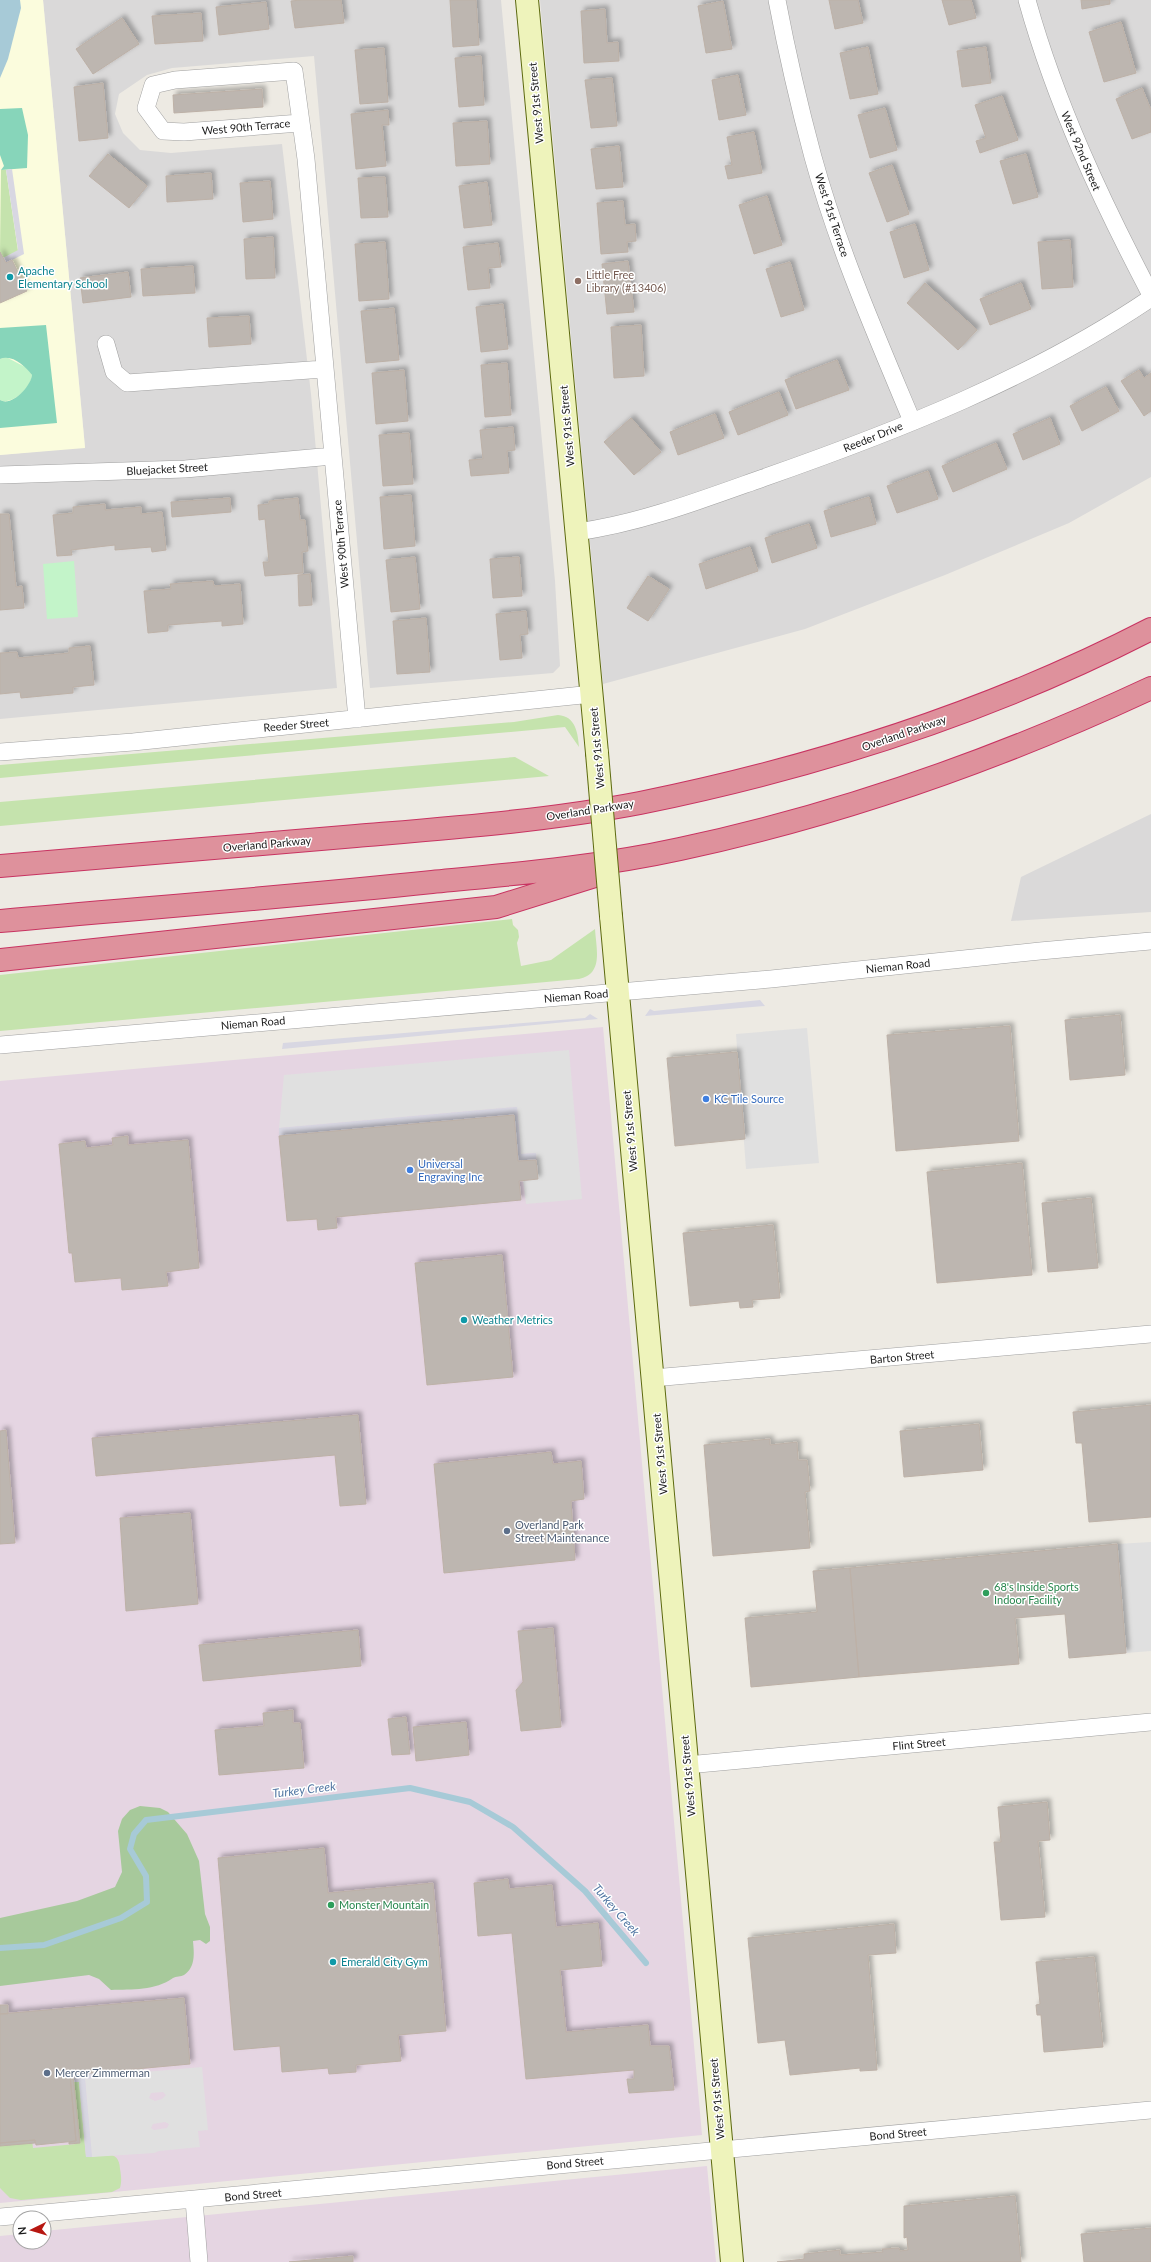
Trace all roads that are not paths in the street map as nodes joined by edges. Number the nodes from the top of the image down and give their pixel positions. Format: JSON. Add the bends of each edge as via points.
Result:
{"nodes":[{"id":1,"x":527,"y":0,"type":"edge"},
{"id":2,"x":777,"y":0,"type":"edge"},
{"id":3,"x":1027,"y":0,"type":"edge"},
{"id":4,"x":300,"y":123,"type":"junction"},
{"id":5,"x":1151,"y":296,"type":"edge"},
{"id":6,"x":106,"y":344,"type":"dead end"},
{"id":7,"x":324,"y":369,"type":"junction"},
{"id":8,"x":912,"y":421,"type":"junction"},
{"id":9,"x":333,"y":456,"type":"junction"},
{"id":10,"x":0,"y":475,"type":"edge"},
{"id":11,"x":576,"y":532,"type":"junction"},
{"id":12,"x":1151,"y":629,"type":"edge"},
{"id":13,"x":1151,"y":688,"type":"edge"},
{"id":14,"x":592,"y":694,"type":"junction"},
{"id":15,"x":357,"y":720,"type":"junction"},
{"id":16,"x":0,"y":752,"type":"edge"},
{"id":17,"x":678,"y":850,"type":"junction"},
{"id":18,"x":0,"y":866,"type":"edge"},
{"id":19,"x":0,"y":921,"type":"edge"},
{"id":20,"x":1151,"y":941,"type":"edge"},
{"id":21,"x":0,"y":960,"type":"edge"},
{"id":22,"x":618,"y":992,"type":"junction"},
{"id":23,"x":0,"y":1046,"type":"edge"},
{"id":24,"x":1151,"y":1334,"type":"edge"},
{"id":25,"x":653,"y":1378,"type":"junction"},
{"id":26,"x":1151,"y":1722,"type":"edge"},
{"id":27,"x":687,"y":1765,"type":"junction"},
{"id":28,"x":1151,"y":2110,"type":"edge"},
{"id":29,"x":722,"y":2150,"type":"junction"},
{"id":30,"x":194,"y":2200,"type":"junction"},
{"id":31,"x":0,"y":2217,"type":"edge"},
{"id":32,"x":198,"y":2262,"type":"edge"},
{"id":33,"x":732,"y":2262,"type":"edge"}],
"edges":[{"from":1,"to":11,"type":"street","name":"West 91st Street"},
{"from":2,"to":8,"type":"street","name":"West 91st Terrace","via":[[790,67],[813,158],[847,262]]},
{"from":3,"to":5,"type":"street","name":"West 92nd Street","via":[[1048,68],[1077,145]]},
{"from":4,"to":4,"type":"street","name":"West 90th Terrace","via":[[294,71],[175,80],[153,85],[146,108],[163,131],[184,132]]},
{"from":4,"to":7,"type":"street","name":"West 90th Terrace","via":[[306,159]]},
{"from":5,"to":8,"type":"street","name":"Reeder Drive","via":[[1087,337],[1007,379]]},
{"from":6,"to":7,"type":"street","via":[[114,372],[126,383]]},
{"from":7,"to":9,"type":"street","name":"West 90th Terrace"},
{"from":8,"to":11,"type":"street","name":"Reeder Drive","via":[[863,442],[665,512],[613,526]]},
{"from":9,"to":10,"type":"street","name":"Bluejacket Street","via":[[185,469]]},
{"from":9,"to":15,"type":"street","name":"West 90th Terrace"},
{"from":11,"to":14,"type":"street","name":"West 91st Street"},
{"from":12,"to":18,"type":"highway","name":"Overland Parkway","via":[[1052,676],[970,710],[889,739],[806,764],[637,803],[453,828]]},
{"from":13,"to":17,"type":"highway","via":[[1082,720],[975,764],[879,798]]},
{"from":14,"to":15,"type":"street","name":"Reeder Street"},
{"from":14,"to":22,"type":"street","name":"West 91st Street","bridge":true},
{"from":15,"to":16,"type":"street","name":"Reeder Street"},
{"from":17,"to":19,"type":"highway","via":[[577,867]]},
{"from":17,"to":21,"type":"highway","via":[[496,907]]},
{"from":20,"to":22,"type":"street","name":"Nieman Road"},
{"from":22,"to":23,"type":"street","name":"Nieman Road"},
{"from":22,"to":25,"type":"street","name":"West 91st Street"},
{"from":24,"to":25,"type":"street","name":"Barton Street"},
{"from":25,"to":27,"type":"street","name":"West 91st Street"},
{"from":26,"to":27,"type":"street","name":"Flint Street"},
{"from":27,"to":29,"type":"street","name":"West 91st Street"},
{"from":28,"to":29,"type":"street","name":"Bond Street"},
{"from":29,"to":30,"type":"street","name":"Bond Street"},
{"from":29,"to":33,"type":"street","name":"West 91st Street"},
{"from":30,"to":31,"type":"street","name":"Bond Street"},
{"from":30,"to":32,"type":"street"}]}
